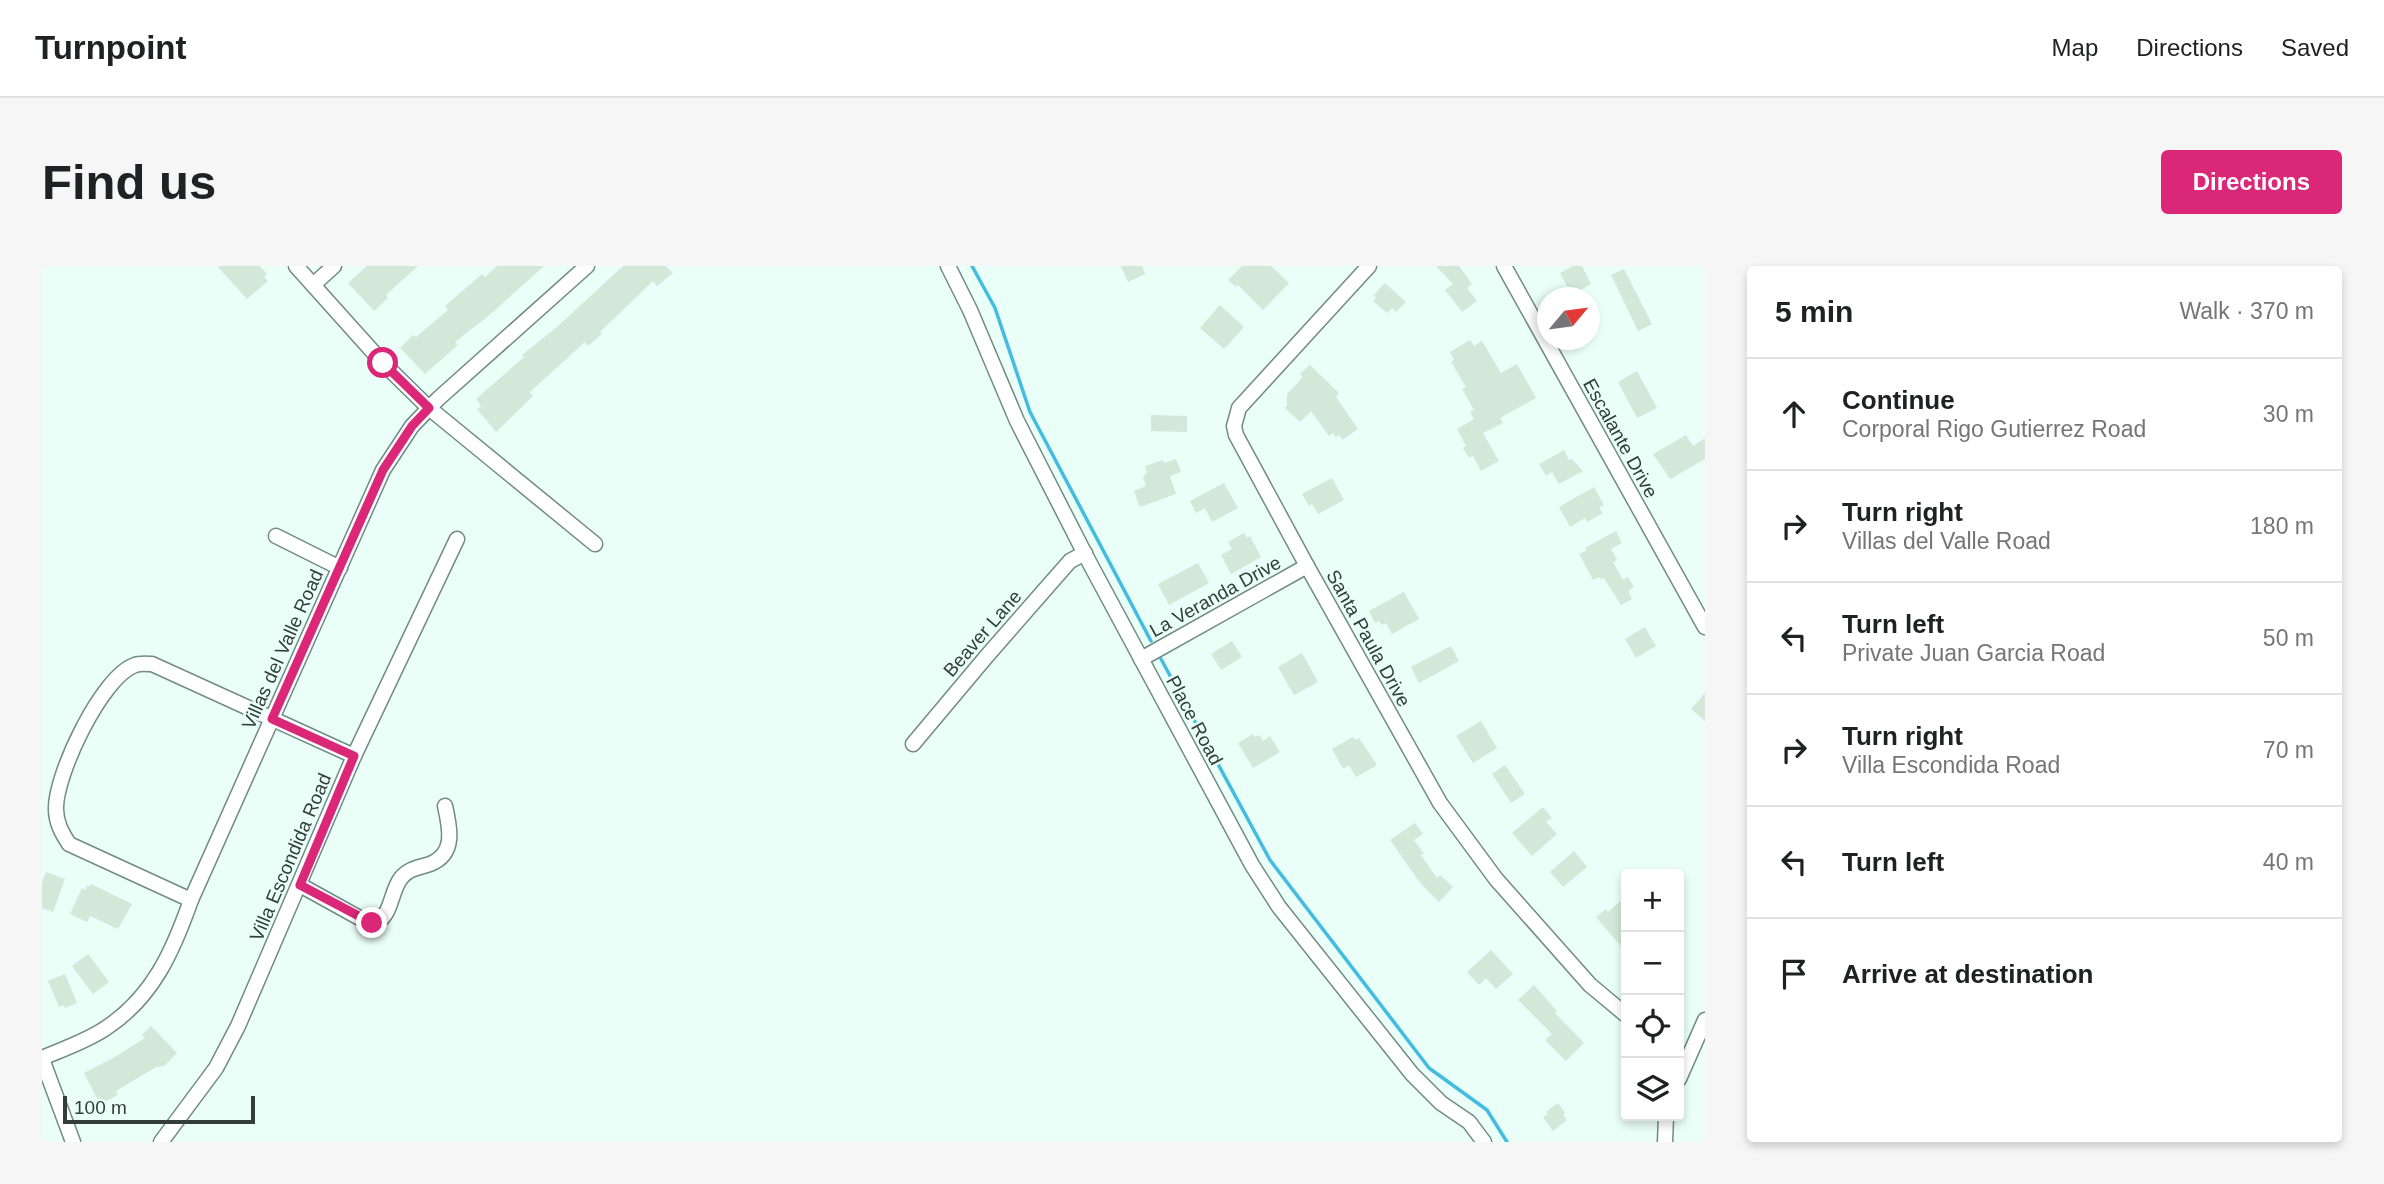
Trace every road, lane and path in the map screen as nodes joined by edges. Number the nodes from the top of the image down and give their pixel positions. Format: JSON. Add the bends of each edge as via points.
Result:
{"nodes":[{"id":1,"x":296,"y":266,"type":"edge"},
{"id":2,"x":334,"y":266,"type":"edge"},
{"id":3,"x":587,"y":266,"type":"edge"},
{"id":4,"x":948,"y":266,"type":"edge"},
{"id":5,"x":1369,"y":266,"type":"edge"},
{"id":6,"x":1504,"y":266,"type":"edge"},
{"id":7,"x":313,"y":285,"type":"junction"},
{"id":8,"x":429,"y":408,"type":"junction"},
{"id":9,"x":276,"y":537,"type":"dead end"},
{"id":10,"x":457,"y":539,"type":"dead end"},
{"id":11,"x":595,"y":544,"type":"dead end"},
{"id":12,"x":1085,"y":554,"type":"junction"},
{"id":13,"x":1307,"y":566,"type":"junction"},
{"id":14,"x":340,"y":568,"type":"junction"},
{"id":15,"x":1705,"y":627,"type":"edge"},
{"id":16,"x":1141,"y":659,"type":"junction"},
{"id":17,"x":272,"y":719,"type":"junction"},
{"id":18,"x":913,"y":744,"type":"dead end"},
{"id":19,"x":354,"y":756,"type":"junction"},
{"id":20,"x":445,"y":806,"type":"dead end"},
{"id":21,"x":300,"y":885,"type":"junction"},
{"id":22,"x":191,"y":900,"type":"junction"},
{"id":23,"x":1621,"y":1011,"type":"edge"},
{"id":24,"x":1705,"y":1020,"type":"edge"},
{"id":25,"x":1684,"y":1049,"type":"edge"},
{"id":26,"x":42,"y":1058,"type":"edge"},
{"id":27,"x":1666,"y":1121,"type":"edge"},
{"id":28,"x":74,"y":1142,"type":"edge"},
{"id":29,"x":161,"y":1142,"type":"edge"},
{"id":30,"x":1484,"y":1142,"type":"edge"},
{"id":31,"x":1665,"y":1142,"type":"edge"}],
"edges":[{"from":1,"to":7,"type":"street"},
{"from":2,"to":7,"type":"street"},
{"from":3,"to":8,"type":"street","name":"Villas del Valle Road"},
{"from":4,"to":12,"type":"street","name":"Place Road","via":[[1017,421]]},
{"from":5,"to":13,"type":"street","name":"Santa Paula Drive","via":[[1238,408],[1235,417],[1236,435]]},
{"from":6,"to":15,"type":"street","name":"Escalante Drive"},
{"from":7,"to":8,"type":"street"},
{"from":8,"to":11,"type":"street"},
{"from":8,"to":14,"type":"street","name":"Villas del Valle Road","via":[[383,470]]},
{"from":9,"to":14,"type":"street"},
{"from":10,"to":19,"type":"street","name":"Villa Escondida Road"},
{"from":12,"to":16,"type":"street","name":"Place Road"},
{"from":12,"to":18,"type":"street","name":"Beaver Lane","via":[[1070,561]]},
{"from":13,"to":16,"type":"street","name":"La Veranda Drive"},
{"from":13,"to":23,"type":"street","name":"Santa Paula Drive","via":[[1424,776],[1470,846],[1590,985]]},
{"from":14,"to":17,"type":"street","name":"Villas del Valle Road"},
{"from":16,"to":30,"type":"street","name":"Place Road","via":[[1233,832],[1279,907],[1412,1074],[1441,1103],[1469,1122]]},
{"from":17,"to":19,"type":"street"},
{"from":17,"to":22,"type":"street","name":"Villas del Valle Road"},
{"from":17,"to":22,"type":"street","via":[[152,664],[136,664],[120,674],[101,697],[70,752],[55,808],[59,829],[69,844]]},
{"from":19,"to":21,"type":"street","name":"Villa Escondida Road"},
{"from":20,"to":21,"type":"street","via":[[450,834],[447,852],[400,880],[378,922],[365,921]]},
{"from":21,"to":29,"type":"street","name":"Villa Escondida Road","via":[[238,1026]]},
{"from":22,"to":26,"type":"street","name":"Villas del Valle Road","via":[[176,944],[132,1008],[104,1029]]},
{"from":24,"to":25,"type":"street"},
{"from":26,"to":28,"type":"street"},
{"from":27,"to":31,"type":"street"}]}
